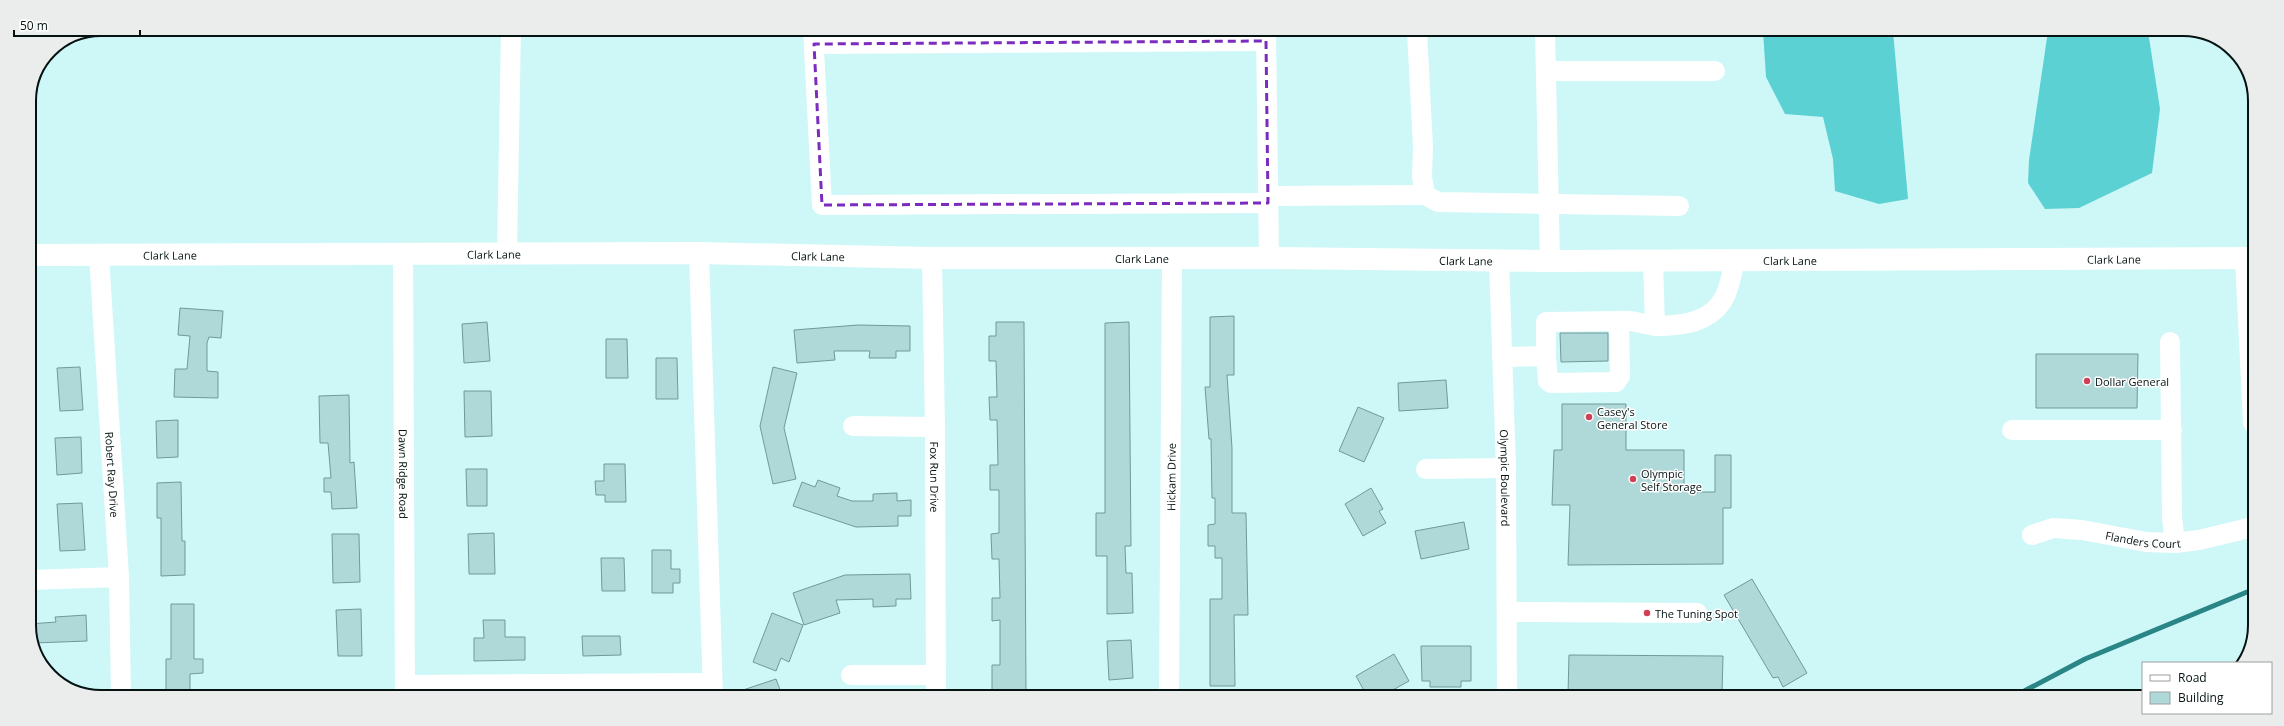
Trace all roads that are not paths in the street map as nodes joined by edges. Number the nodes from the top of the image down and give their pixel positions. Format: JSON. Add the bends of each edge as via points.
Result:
{"nodes":[{"id":1,"x":511,"y":36,"type":"edge"},
{"id":2,"x":1266,"y":36,"type":"edge"},
{"id":3,"x":1417,"y":36,"type":"edge"},
{"id":4,"x":1545,"y":36,"type":"edge"},
{"id":5,"x":813,"y":37,"type":"edge"},
{"id":6,"x":1546,"y":71,"type":"junction"},
{"id":7,"x":1715,"y":71,"type":"dead end"},
{"id":8,"x":1425,"y":195,"type":"junction"},
{"id":9,"x":1268,"y":200,"type":"junction"},
{"id":10,"x":1549,"y":204,"type":"junction"},
{"id":11,"x":1679,"y":206,"type":"dead end"},
{"id":12,"x":698,"y":253,"type":"junction"},
{"id":13,"x":403,"y":254,"type":"junction"},
{"id":14,"x":507,"y":254,"type":"junction"},
{"id":15,"x":36,"y":255,"type":"edge"},
{"id":16,"x":99,"y":255,"type":"junction"},
{"id":17,"x":932,"y":258,"type":"junction"},
{"id":18,"x":1269,"y":258,"type":"junction"},
{"id":19,"x":2248,"y":258,"type":"edge"},
{"id":20,"x":1172,"y":259,"type":"junction"},
{"id":21,"x":1499,"y":260,"type":"junction"},
{"id":22,"x":1735,"y":260,"type":"junction"},
{"id":23,"x":1550,"y":261,"type":"junction"},
{"id":24,"x":1652,"y":261,"type":"junction"},
{"id":25,"x":1619,"y":322,"type":"junction"},
{"id":26,"x":1655,"y":326,"type":"junction"},
{"id":27,"x":2170,"y":342,"type":"dead end"},
{"id":28,"x":1546,"y":356,"type":"junction"},
{"id":29,"x":1502,"y":357,"type":"junction"},
{"id":30,"x":853,"y":426,"type":"dead end"},
{"id":31,"x":935,"y":426,"type":"junction"},
{"id":32,"x":2012,"y":430,"type":"dead end"},
{"id":33,"x":2172,"y":430,"type":"junction"},
{"id":34,"x":1506,"y":468,"type":"junction"},
{"id":35,"x":1426,"y":469,"type":"dead end"},
{"id":36,"x":2248,"y":528,"type":"edge"},
{"id":37,"x":2032,"y":535,"type":"dead end"},
{"id":38,"x":2175,"y":543,"type":"junction"},
{"id":39,"x":119,"y":577,"type":"junction"},
{"id":40,"x":36,"y":580,"type":"edge"},
{"id":41,"x":1507,"y":612,"type":"junction"},
{"id":42,"x":1697,"y":613,"type":"dead end"},
{"id":43,"x":851,"y":675,"type":"dead end"},
{"id":44,"x":935,"y":675,"type":"junction"},
{"id":45,"x":713,"y":689,"type":"edge"},
{"id":46,"x":122,"y":690,"type":"edge"},
{"id":47,"x":405,"y":690,"type":"edge"},
{"id":48,"x":548,"y":690,"type":"edge"},
{"id":49,"x":936,"y":690,"type":"edge"},
{"id":50,"x":1169,"y":690,"type":"edge"},
{"id":51,"x":1507,"y":690,"type":"edge"}],
"edges":[{"from":1,"to":14,"type":"street"},
{"from":2,"to":5,"type":"street"},
{"from":2,"to":9,"type":"street"},
{"from":3,"to":8,"type":"street","via":[[1423,147],[1422,177]]},
{"from":4,"to":6,"type":"street"},
{"from":5,"to":9,"type":"street","via":[[822,204]]},
{"from":6,"to":7,"type":"street"},
{"from":6,"to":10,"type":"street"},
{"from":8,"to":9,"type":"street"},
{"from":8,"to":10,"type":"street","via":[[1438,202]]},
{"from":9,"to":18,"type":"street"},
{"from":10,"to":11,"type":"street"},
{"from":10,"to":23,"type":"street"},
{"from":12,"to":14,"type":"main road","name":"Clark Lane"},
{"from":12,"to":17,"type":"main road","name":"Clark Lane"},
{"from":12,"to":45,"type":"street"},
{"from":13,"to":14,"type":"main road","name":"Clark Lane"},
{"from":13,"to":16,"type":"main road","name":"Clark Lane"},
{"from":13,"to":47,"type":"street","name":"Dawn Ridge Road"},
{"from":15,"to":16,"type":"main road","name":"Clark Lane"},
{"from":16,"to":39,"type":"street","name":"Robert Ray Drive"},
{"from":17,"to":20,"type":"main road","name":"Clark Lane"},
{"from":17,"to":31,"type":"street","name":"Fox Run Drive"},
{"from":18,"to":20,"type":"main road","name":"Clark Lane"},
{"from":18,"to":21,"type":"main road","name":"Clark Lane"},
{"from":19,"to":22,"type":"main road","name":"Clark Lane"},
{"from":20,"to":50,"type":"street","name":"Hickam Drive"},
{"from":21,"to":23,"type":"main road","name":"Clark Lane"},
{"from":21,"to":29,"type":"street","name":"Olympic Boulevard"},
{"from":22,"to":24,"type":"main road","name":"Clark Lane"},
{"from":22,"to":26,"type":"street","via":[[1725,297],[1710,315],[1680,326]]},
{"from":23,"to":24,"type":"main road","name":"Clark Lane"},
{"from":24,"to":26,"type":"street"},
{"from":25,"to":26,"type":"street","via":[[1631,321]]},
{"from":25,"to":28,"type":"street","via":[[1546,322]]},
{"from":25,"to":28,"type":"street","via":[[1620,376],[1616,382],[1551,383],[1548,381]]},
{"from":27,"to":33,"type":"street"},
{"from":28,"to":29,"type":"street"},
{"from":29,"to":34,"type":"street","name":"Olympic Boulevard"},
{"from":30,"to":31,"type":"street"},
{"from":31,"to":44,"type":"street","name":"Fox Run Drive"},
{"from":32,"to":33,"type":"street"},
{"from":33,"to":38,"type":"street","via":[[2172,517]]},
{"from":34,"to":35,"type":"street"},
{"from":34,"to":41,"type":"street","name":"Olympic Boulevard"},
{"from":36,"to":38,"type":"street","name":"Flanders Court"},
{"from":37,"to":38,"type":"street","name":"Flanders Court","via":[[2053,528],[2082,530],[2146,542]]},
{"from":39,"to":40,"type":"street"},
{"from":39,"to":46,"type":"street","name":"Robert Ray Drive"},
{"from":41,"to":42,"type":"street"},
{"from":41,"to":51,"type":"street","name":"Olympic Boulevard"},
{"from":43,"to":44,"type":"street"},
{"from":44,"to":49,"type":"street","name":"Fox Run Drive"},
{"from":45,"to":48,"type":"street"},
{"from":47,"to":48,"type":"street"}]}
